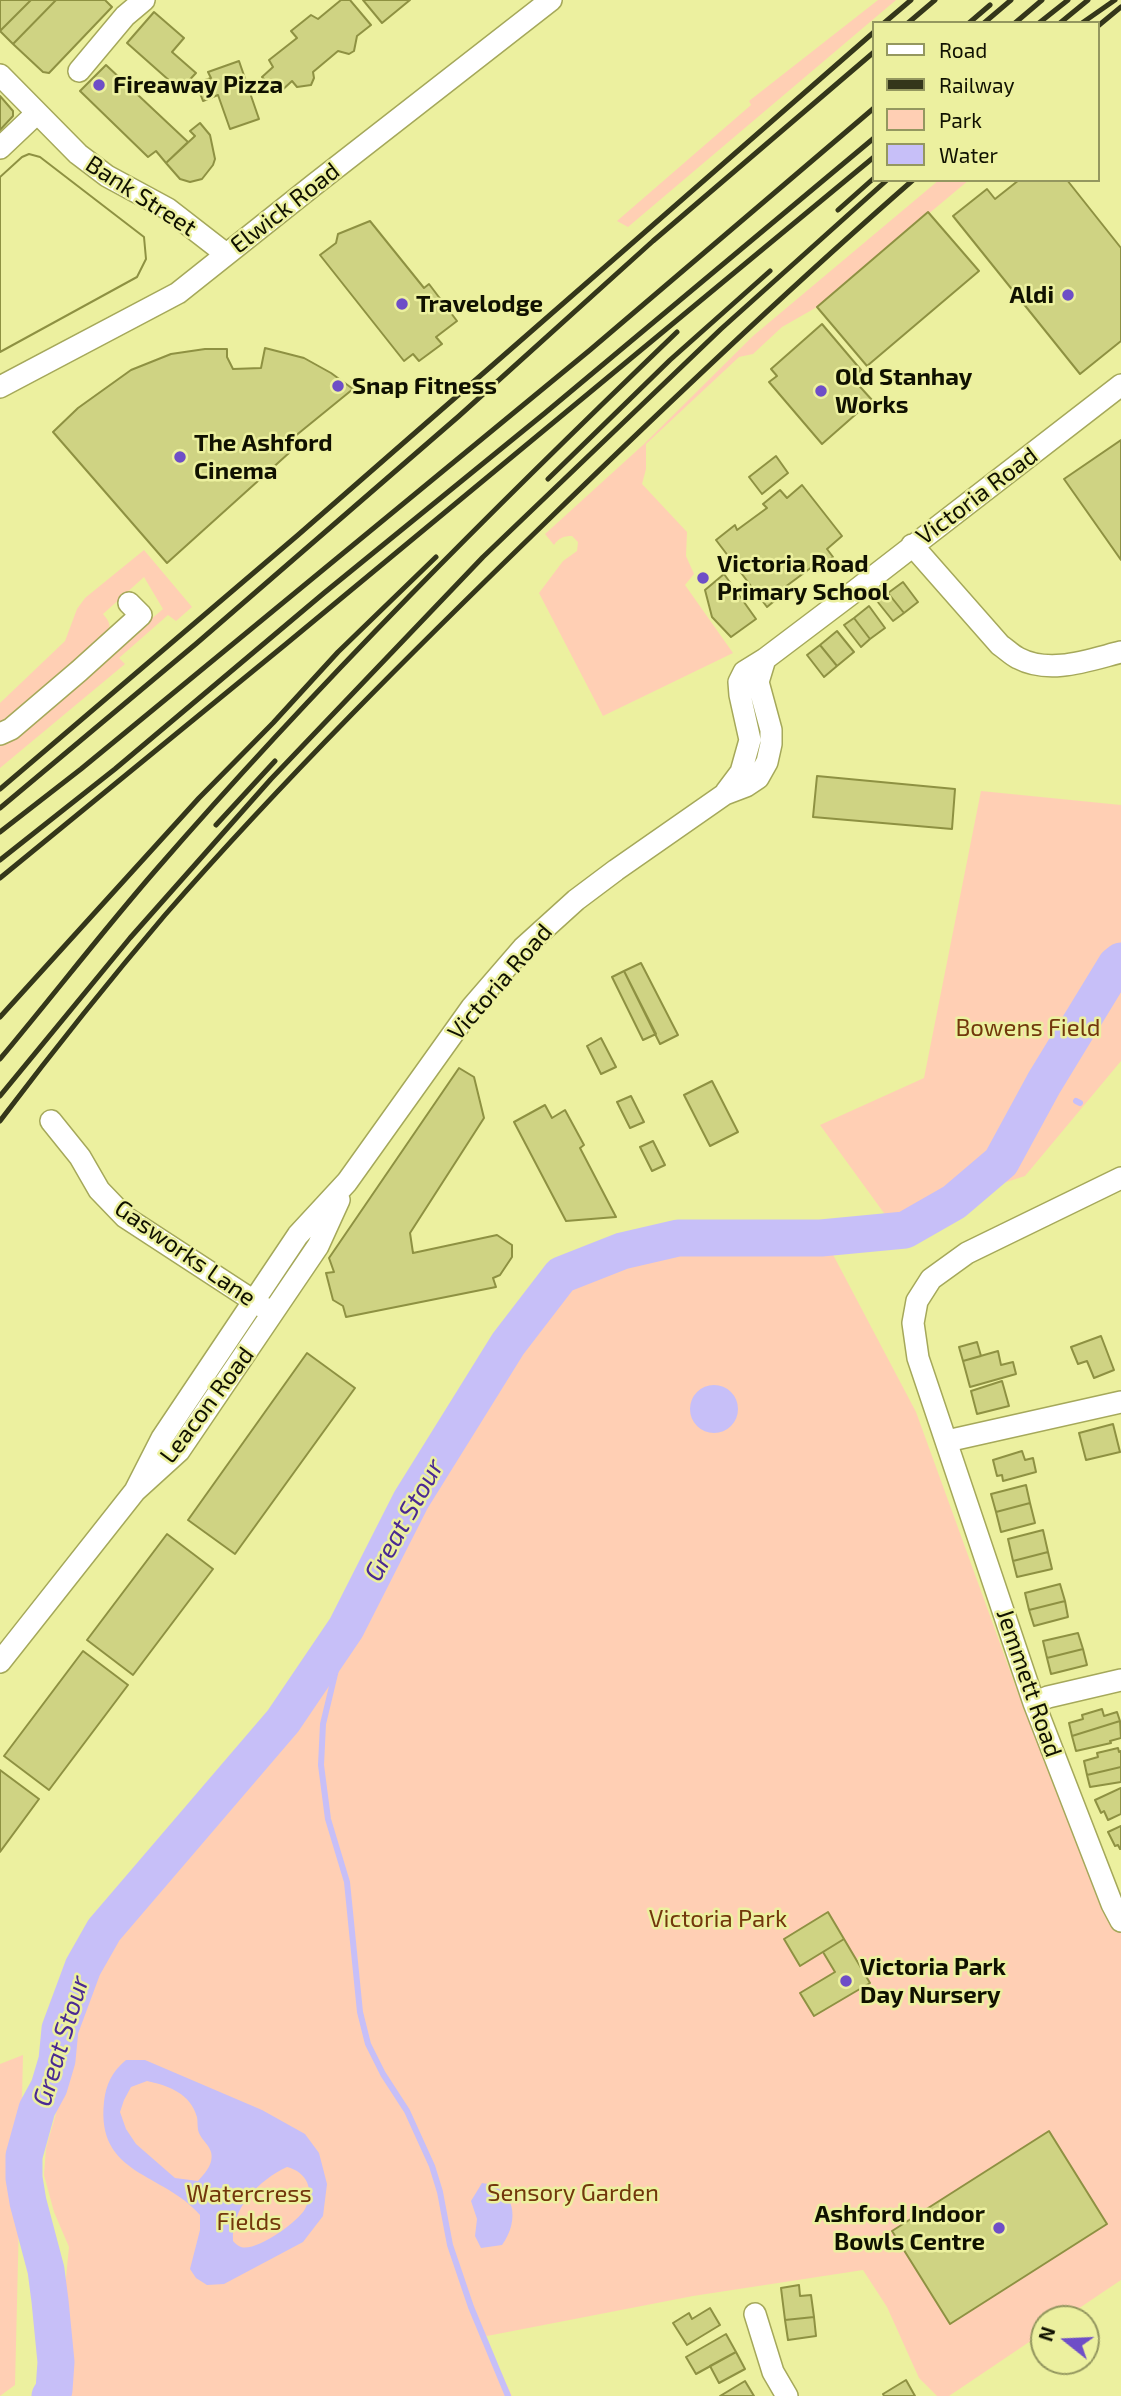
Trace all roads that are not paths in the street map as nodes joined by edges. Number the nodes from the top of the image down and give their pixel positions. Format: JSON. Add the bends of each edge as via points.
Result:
{"nodes":[{"id":1,"x":144,"y":0,"type":"edge"},
{"id":2,"x":551,"y":0,"type":"edge"},
{"id":3,"x":119,"y":8,"type":"edge"},
{"id":4,"x":79,"y":71,"type":"dead end"},
{"id":5,"x":0,"y":75,"type":"edge"},
{"id":6,"x":37,"y":113,"type":"junction"},
{"id":7,"x":0,"y":148,"type":"edge"},
{"id":8,"x":226,"y":254,"type":"junction"},
{"id":9,"x":1121,"y":385,"type":"edge"},
{"id":10,"x":0,"y":387,"type":"edge"},
{"id":11,"x":912,"y":545,"type":"junction"},
{"id":12,"x":129,"y":603,"type":"dead end"},
{"id":13,"x":1121,"y":652,"type":"edge"},
{"id":14,"x":0,"y":734,"type":"edge"},
{"id":15,"x":51,"y":1121,"type":"dead end"},
{"id":16,"x":1121,"y":1178,"type":"edge"},
{"id":17,"x":348,"y":1182,"type":"junction"},
{"id":18,"x":254,"y":1302,"type":"junction"},
{"id":19,"x":274,"y":1313,"type":"junction"},
{"id":20,"x":1121,"y":1402,"type":"edge"},
{"id":21,"x":947,"y":1441,"type":"junction"},
{"id":22,"x":135,"y":1491,"type":"junction"},
{"id":23,"x":0,"y":1662,"type":"edge"},
{"id":24,"x":1121,"y":1680,"type":"edge"},
{"id":25,"x":1034,"y":1703,"type":"junction"},
{"id":26,"x":1121,"y":1921,"type":"edge"},
{"id":27,"x":755,"y":2314,"type":"dead end"},
{"id":28,"x":787,"y":2396,"type":"edge"}],
"edges":[{"from":1,"to":3,"type":"street"},
{"from":2,"to":8,"type":"street","name":"Elwick Road"},
{"from":3,"to":4,"type":"street"},
{"from":5,"to":6,"type":"street","name":"Bank Street"},
{"from":6,"to":7,"type":"street"},
{"from":6,"to":8,"type":"street","name":"Bank Street","via":[[107,176],[168,209]]},
{"from":8,"to":10,"type":"street","name":"Elwick Road","via":[[178,293]]},
{"from":9,"to":11,"type":"street","name":"Victoria Road"},
{"from":11,"to":13,"type":"street","via":[[1000,645],[1018,658],[1039,666],[1072,664]]},
{"from":11,"to":17,"type":"street","name":"Victoria Road","via":[[744,671],[739,682],[750,740],[741,772],[725,794],[576,900],[523,948],[472,1007]]},
{"from":12,"to":14,"type":"street","via":[[141,615]]},
{"from":15,"to":18,"type":"street","name":"Gasworks Lane","via":[[99,1190],[125,1217]]},
{"from":16,"to":21,"type":"street","via":[[967,1252],[931,1279],[917,1301],[913,1323],[918,1358]]},
{"from":17,"to":18,"type":"street","name":"Victoria Road","via":[[298,1235]]},
{"from":17,"to":19,"type":"street","name":"Victoria Road","via":[[318,1246]]},
{"from":18,"to":19,"type":"street","name":"Gasworks Lane"},
{"from":18,"to":22,"type":"street","name":"Leacon Road","via":[[162,1438]]},
{"from":19,"to":22,"type":"street","name":"Leacon Road","via":[[179,1451]]},
{"from":20,"to":21,"type":"street"},
{"from":21,"to":25,"type":"street","name":"Jemmett Road"},
{"from":22,"to":23,"type":"street","name":"Leacon Road"},
{"from":24,"to":25,"type":"street"},
{"from":25,"to":26,"type":"street","name":"Jemmett Road"},
{"from":27,"to":28,"type":"street"}]}
